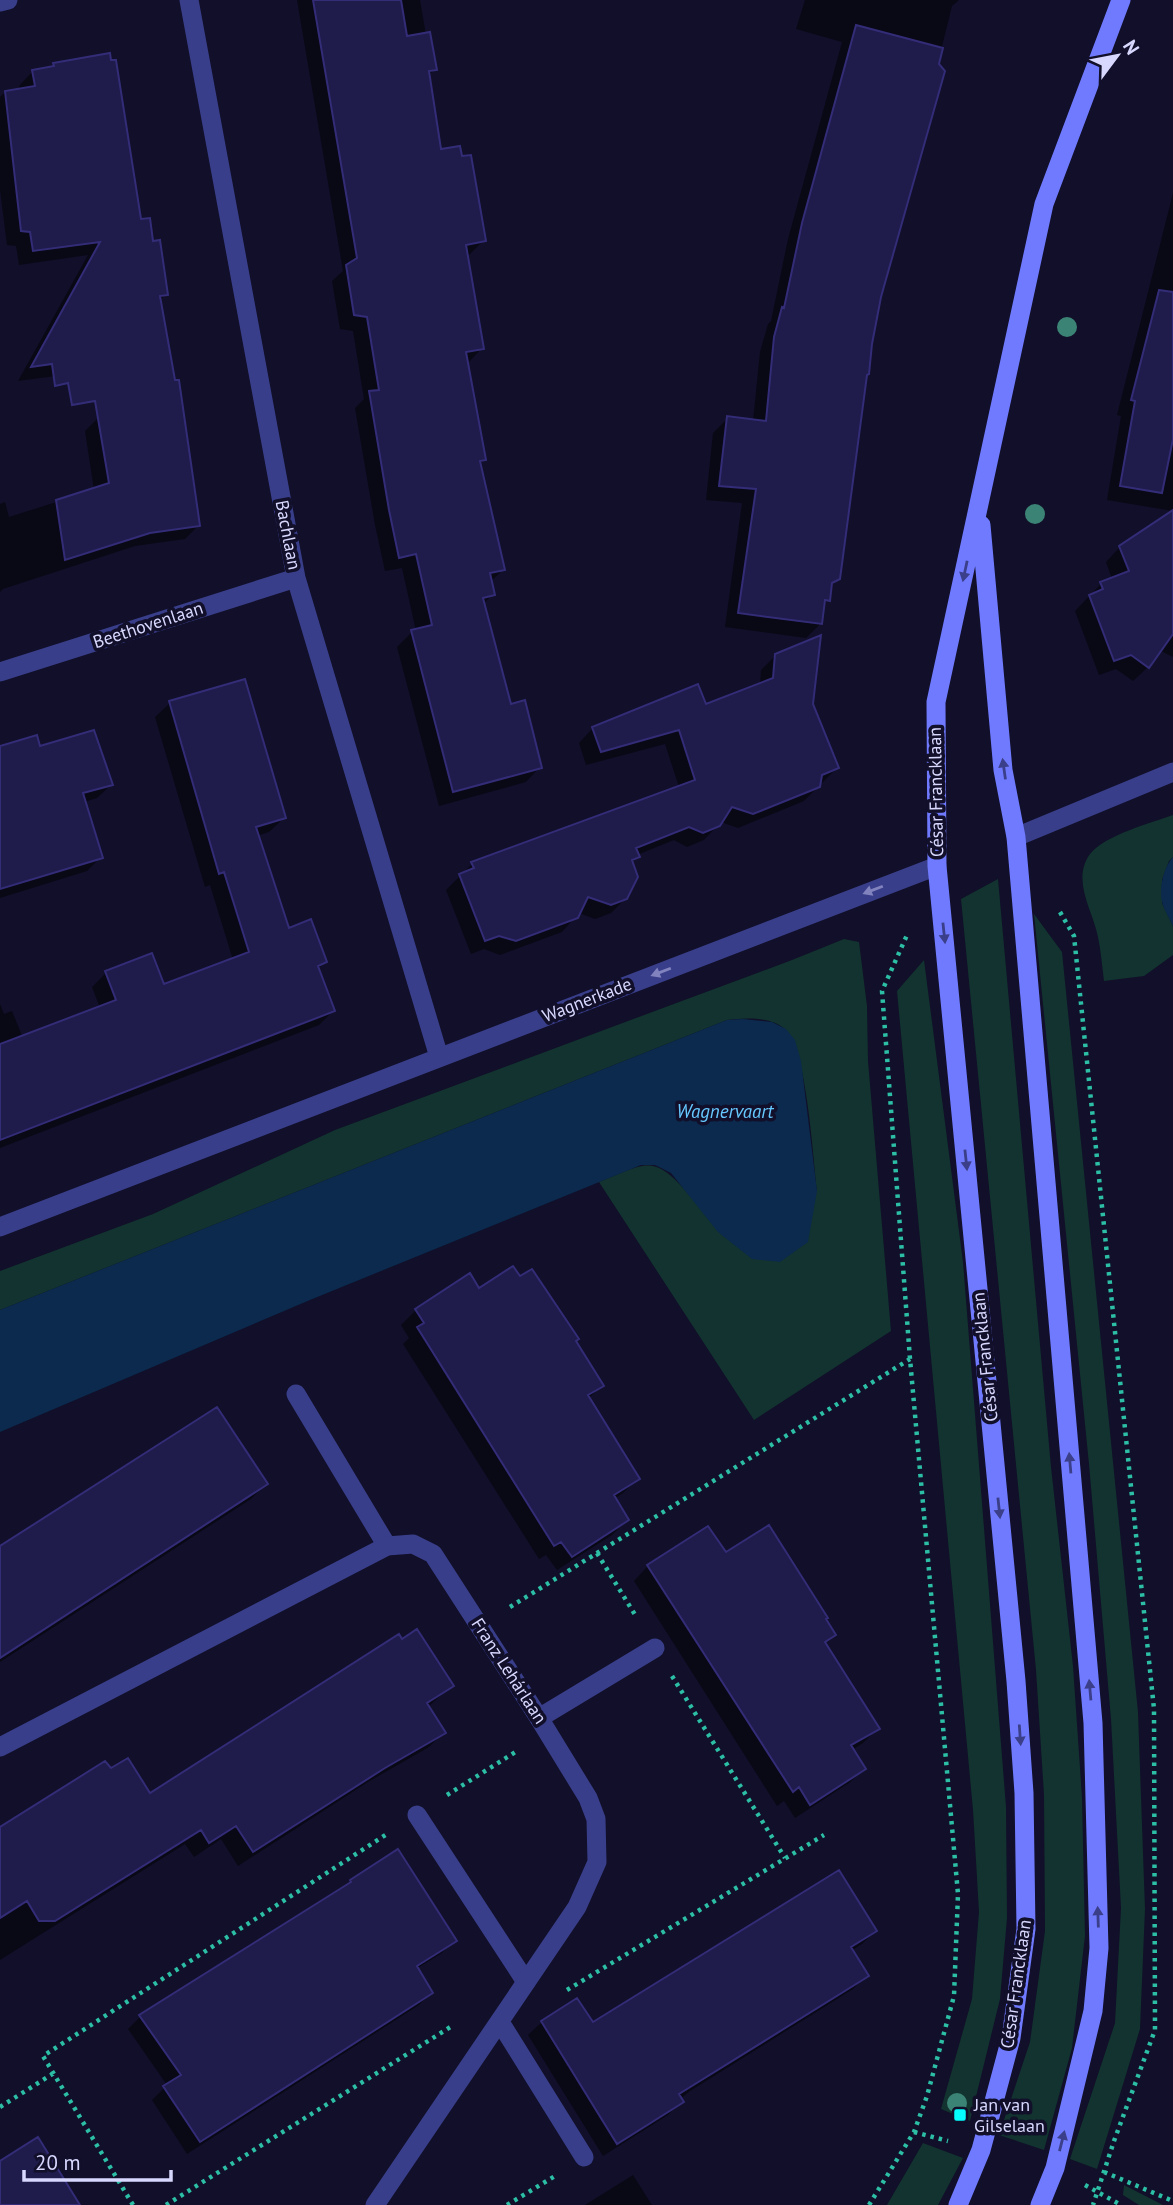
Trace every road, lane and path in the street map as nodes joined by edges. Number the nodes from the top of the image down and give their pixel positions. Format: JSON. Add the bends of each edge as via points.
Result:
{"nodes":[{"id":1,"x":8,"y":0,"type":"edge"},
{"id":2,"x":189,"y":0,"type":"edge"},
{"id":3,"x":1122,"y":0,"type":"edge"},
{"id":4,"x":0,"y":2,"type":"edge"},
{"id":5,"x":979,"y":504,"type":"junction"},
{"id":6,"x":296,"y":578,"type":"junction"},
{"id":7,"x":0,"y":672,"type":"edge"},
{"id":8,"x":1173,"y":772,"type":"edge"},
{"id":9,"x":1016,"y":836,"type":"junction"},
{"id":10,"x":937,"y":866,"type":"junction"},
{"id":11,"x":1055,"y":903,"type":"dead end"},
{"id":12,"x":909,"y":928,"type":"dead end"},
{"id":13,"x":439,"y":1057,"type":"junction"},
{"id":14,"x":0,"y":1227,"type":"edge"},
{"id":15,"x":910,"y":1359,"type":"junction"},
{"id":16,"x":296,"y":1394,"type":"dead end"},
{"id":17,"x":387,"y":1546,"type":"junction"},
{"id":18,"x":597,"y":1553,"type":"junction"},
{"id":19,"x":480,"y":1626,"type":"junction"},
{"id":20,"x":655,"y":1648,"type":"junction"},
{"id":21,"x":543,"y":1724,"type":"junction"},
{"id":22,"x":0,"y":1747,"type":"edge"},
{"id":23,"x":417,"y":1815,"type":"junction"},
{"id":24,"x":824,"y":1835,"type":"dead end"},
{"id":25,"x":785,"y":1858,"type":"junction"},
{"id":26,"x":526,"y":1982,"type":"junction"},
{"id":27,"x":500,"y":2022,"type":"junction"},
{"id":28,"x":474,"y":2059,"type":"junction"},
{"id":29,"x":54,"y":2073,"type":"junction"},
{"id":30,"x":0,"y":2107,"type":"edge"},
{"id":31,"x":584,"y":2157,"type":"dead end"},
{"id":32,"x":1104,"y":2172,"type":"junction"},
{"id":33,"x":1173,"y":2201,"type":"edge"},
{"id":34,"x":133,"y":2205,"type":"edge"},
{"id":35,"x":166,"y":2205,"type":"edge"},
{"id":36,"x":375,"y":2205,"type":"edge"},
{"id":37,"x":869,"y":2205,"type":"edge"},
{"id":38,"x":958,"y":2205,"type":"edge"},
{"id":39,"x":1040,"y":2205,"type":"edge"},
{"id":40,"x":1093,"y":2205,"type":"edge"}],
"edges":[{"from":1,"to":4,"type":"street"},
{"from":2,"to":6,"type":"street","name":"Bachlaan"},
{"from":3,"to":5,"type":"main road","name":"César Francklaan","via":[[1044,204]]},
{"from":9,"to":5,"type":"main road","name":"César Francklaan","one_way":true,"via":[[1003,770]]},
{"from":5,"to":10,"type":"main road","name":"César Francklaan","one_way":true,"via":[[936,702]]},
{"from":6,"to":7,"type":"street","name":"Beethovenlaan"},
{"from":6,"to":13,"type":"street","name":"Bachlaan"},
{"from":8,"to":9,"type":"street"},
{"from":39,"to":9,"type":"main road","name":"César Francklaan","one_way":true,"via":[[1055,2168],[1093,2011],[1099,1948],[1093,1723]]},
{"from":10,"to":13,"type":"street","name":"Wagnerkade","one_way":true},
{"from":10,"to":38,"type":"main road","name":"César Francklaan","one_way":true,"via":[[1024,1793],[1026,1929],[1011,2038],[981,2150]]},
{"from":11,"to":32,"type":"path","via":[[1074,936],[1154,1709],[1155,2030]]},
{"from":12,"to":15,"type":"path","via":[[882,991]]},
{"from":13,"to":14,"type":"street","name":"Wagnerkade"},
{"from":15,"to":18,"type":"path"},
{"from":15,"to":37,"type":"path","via":[[958,1894],[954,1996],[914,2132]]},
{"from":16,"to":17,"type":"street"},
{"from":17,"to":19,"type":"street","name":"Franz Lehárlaan","via":[[413,1544],[433,1554]]},
{"from":17,"to":22,"type":"street"},
{"from":18,"to":19,"type":"path"},
{"from":18,"to":20,"type":"path"},
{"from":19,"to":21,"type":"street","name":"Franz Lehárlaan"},
{"from":20,"to":21,"type":"street"},
{"from":20,"to":25,"type":"path"},
{"from":21,"to":23,"type":"path"},
{"from":21,"to":26,"type":"street","name":"Franz Lehárlaan","via":[[588,1798],[596,1819],[597,1862],[577,1907]]},
{"from":23,"to":26,"type":"street"},
{"from":23,"to":29,"type":"path","via":[[43,2056]]},
{"from":24,"to":25,"type":"path"},
{"from":25,"to":26,"type":"path","via":[[543,2004]]},
{"from":26,"to":27,"type":"street","name":"Franz Lehárlaan"},
{"from":27,"to":28,"type":"street","name":"Franz Lehárlaan"},
{"from":27,"to":31,"type":"street"},
{"from":28,"to":35,"type":"path","via":[[451,2025]]},
{"from":28,"to":36,"type":"street","name":"Franz Lehárlaan"},
{"from":29,"to":30,"type":"path"},
{"from":29,"to":34,"type":"path"},
{"from":32,"to":33,"type":"path"},
{"from":32,"to":40,"type":"path"}]}
